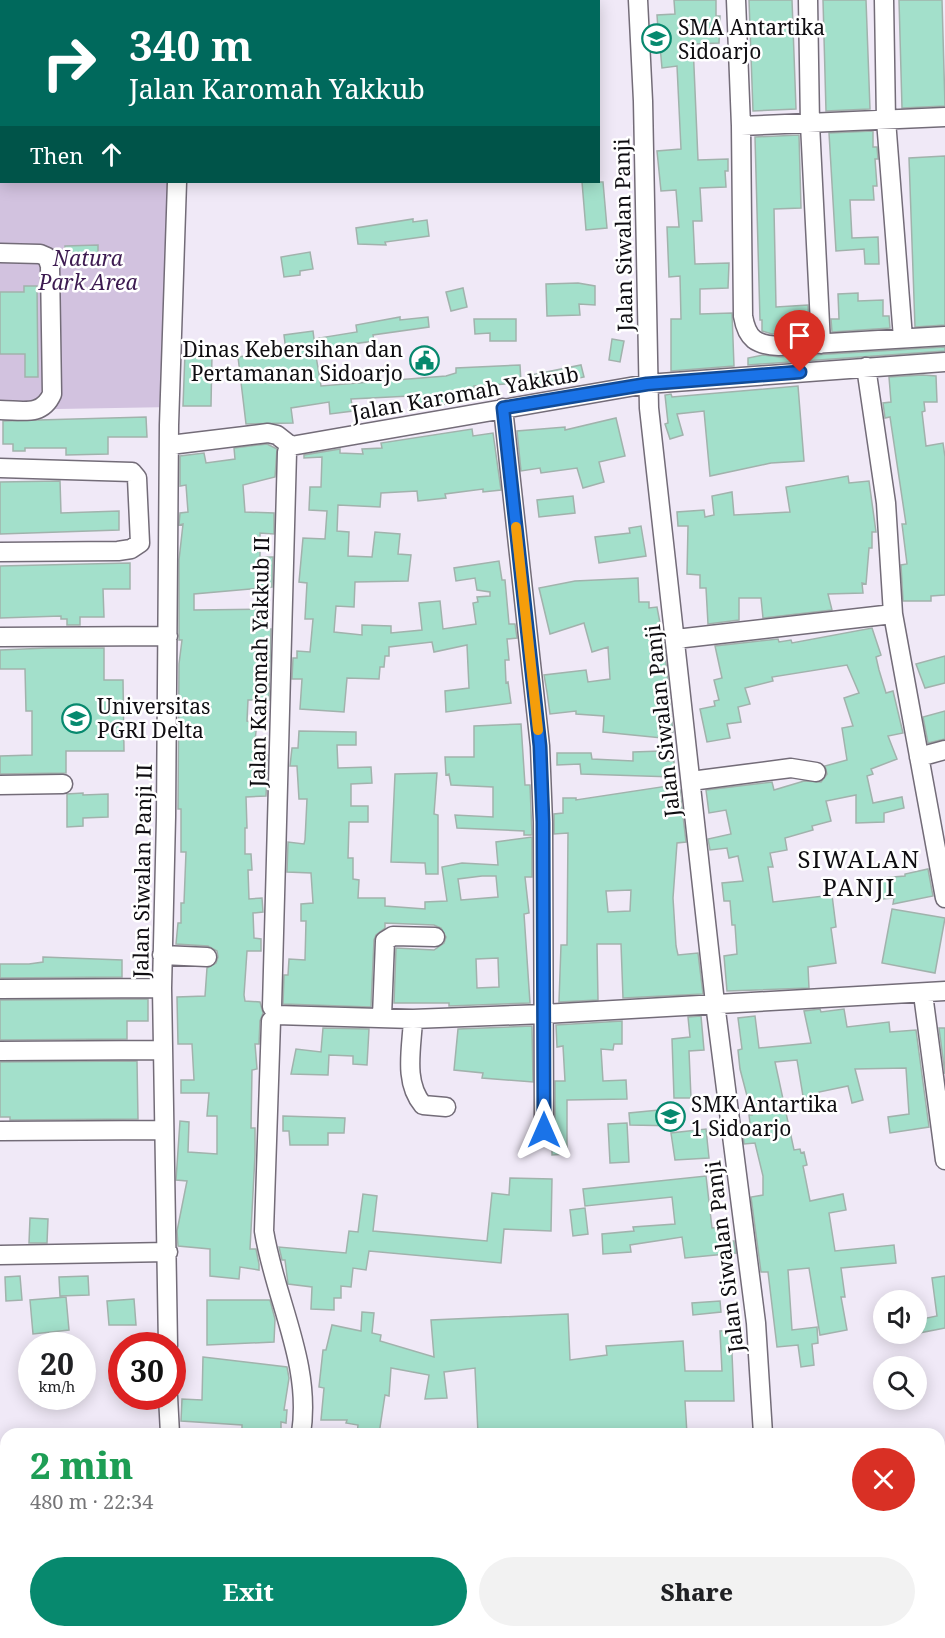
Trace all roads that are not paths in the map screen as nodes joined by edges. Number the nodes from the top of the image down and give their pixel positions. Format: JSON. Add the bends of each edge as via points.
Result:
{"nodes":[{"id":1,"x":638,"y":0,"type":"edge"},
{"id":2,"x":736,"y":0,"type":"edge"},
{"id":3,"x":808,"y":0,"type":"edge"},
{"id":4,"x":884,"y":0,"type":"edge"},
{"id":5,"x":945,"y":117,"type":"edge"},
{"id":6,"x":886,"y":120,"type":"junction"},
{"id":7,"x":810,"y":124,"type":"junction"},
{"id":8,"x":741,"y":126,"type":"junction"},
{"id":9,"x":177,"y":183,"type":"edge"},
{"id":10,"x":0,"y":253,"type":"edge"},
{"id":11,"x":945,"y":336,"type":"edge"},
{"id":12,"x":903,"y":338,"type":"junction"},
{"id":13,"x":821,"y":344,"type":"junction"},
{"id":14,"x":945,"y":362,"type":"edge"},
{"id":15,"x":866,"y":367,"type":"junction"},
{"id":16,"x":647,"y":384,"type":"junction"},
{"id":17,"x":503,"y":408,"type":"junction"},
{"id":18,"x":0,"y":410,"type":"edge"},
{"id":19,"x":170,"y":445,"type":"junction"},
{"id":20,"x":291,"y":446,"type":"junction"},
{"id":21,"x":0,"y":468,"type":"edge"},
{"id":22,"x":139,"y":520,"type":"junction"},
{"id":23,"x":170,"y":521,"type":"junction"},
{"id":24,"x":0,"y":552,"type":"edge"},
{"id":25,"x":892,"y":614,"type":"junction"},
{"id":26,"x":168,"y":636,"type":"junction"},
{"id":27,"x":0,"y":637,"type":"edge"},
{"id":28,"x":676,"y":639,"type":"junction"},
{"id":29,"x":945,"y":750,"type":"edge"},
{"id":30,"x":919,"y":757,"type":"junction"},
{"id":31,"x":816,"y":772,"type":"dead end"},
{"id":32,"x":691,"y":781,"type":"junction"},
{"id":33,"x":63,"y":784,"type":"dead end"},
{"id":34,"x":0,"y":785,"type":"edge"},
{"id":35,"x":945,"y":898,"type":"edge"},
{"id":36,"x":435,"y":937,"type":"dead end"},
{"id":37,"x":162,"y":956,"type":"junction"},
{"id":38,"x":207,"y":957,"type":"dead end"},
{"id":39,"x":162,"y":988,"type":"junction"},
{"id":40,"x":0,"y":989,"type":"edge"},
{"id":41,"x":945,"y":991,"type":"edge"},
{"id":42,"x":923,"y":994,"type":"junction"},
{"id":43,"x":715,"y":1003,"type":"junction"},
{"id":44,"x":273,"y":1014,"type":"junction"},
{"id":45,"x":544,"y":1014,"type":"junction"},
{"id":46,"x":382,"y":1016,"type":"junction"},
{"id":47,"x":413,"y":1019,"type":"junction"},
{"id":48,"x":162,"y":1050,"type":"junction"},
{"id":49,"x":0,"y":1051,"type":"edge"},
{"id":50,"x":446,"y":1107,"type":"dead end"},
{"id":51,"x":164,"y":1130,"type":"junction"},
{"id":52,"x":544,"y":1130,"type":"dead end"},
{"id":53,"x":0,"y":1131,"type":"edge"},
{"id":54,"x":945,"y":1160,"type":"edge"},
{"id":55,"x":945,"y":1165,"type":"edge"},
{"id":56,"x":168,"y":1252,"type":"junction"},
{"id":57,"x":0,"y":1255,"type":"edge"},
{"id":58,"x":168,"y":1332,"type":"edge"},
{"id":59,"x":169,"y":1410,"type":"edge"},
{"id":60,"x":170,"y":1428,"type":"edge"},
{"id":61,"x":302,"y":1428,"type":"edge"},
{"id":62,"x":763,"y":1428,"type":"edge"}],
"edges":[{"from":1,"to":16,"type":"street","name":"Jalan Siwalan Panji"},
{"from":2,"to":8,"type":"street"},
{"from":3,"to":7,"type":"street"},
{"from":4,"to":6,"type":"street"},
{"from":5,"to":6,"type":"street"},
{"from":6,"to":7,"type":"street"},
{"from":6,"to":12,"type":"street"},
{"from":7,"to":8,"type":"street"},
{"from":7,"to":13,"type":"street"},
{"from":8,"to":13,"type":"street","via":[[745,325],[749,337],[765,345]]},
{"from":9,"to":19,"type":"street","name":"Jalan Siwalan Panji II"},
{"from":10,"to":18,"type":"street","via":[[47,257],[52,394],[41,410]]},
{"from":11,"to":12,"type":"street"},
{"from":12,"to":13,"type":"street"},
{"from":14,"to":15,"type":"street","name":"Jalan Karomah Yakkub"},
{"from":15,"to":16,"type":"street","name":"Jalan Karomah Yakkub"},
{"from":15,"to":25,"type":"street","via":[[886,502]]},
{"from":16,"to":17,"type":"street","name":"Jalan Karomah Yakkub"},
{"from":16,"to":28,"type":"street","name":"Jalan Siwalan Panji"},
{"from":17,"to":20,"type":"street","name":"Jalan Karomah Yakkub"},
{"from":17,"to":45,"type":"street","via":[[540,746]]},
{"from":19,"to":20,"type":"street","via":[[268,433]]},
{"from":19,"to":23,"type":"street","name":"Jalan Siwalan Panji II"},
{"from":20,"to":44,"type":"street","name":"Jalan Karomah Yakkub II","via":[[287,452]]},
{"from":21,"to":22,"type":"street","via":[[129,471],[137,478]]},
{"from":22,"to":23,"type":"street"},
{"from":22,"to":24,"type":"street","via":[[140,543],[131,549]]},
{"from":23,"to":26,"type":"street","name":"Jalan Siwalan Panji II"},
{"from":25,"to":28,"type":"street"},
{"from":25,"to":30,"type":"street"},
{"from":26,"to":27,"type":"street"},
{"from":26,"to":37,"type":"street","name":"Jalan Siwalan Panji II"},
{"from":28,"to":32,"type":"street","name":"Jalan Siwalan Panji"},
{"from":29,"to":30,"type":"street"},
{"from":30,"to":35,"type":"street"},
{"from":31,"to":32,"type":"street","via":[[791,768]]},
{"from":32,"to":43,"type":"street","name":"Jalan Siwalan Panji"},
{"from":33,"to":34,"type":"street"},
{"from":36,"to":46,"type":"street","via":[[388,938]]},
{"from":37,"to":38,"type":"street"},
{"from":37,"to":39,"type":"street","name":"Jalan Siwalan Panji II"},
{"from":39,"to":40,"type":"street"},
{"from":39,"to":48,"type":"street","name":"Jalan Siwalan Panji II"},
{"from":41,"to":42,"type":"street"},
{"from":42,"to":43,"type":"street"},
{"from":42,"to":54,"type":"street"},
{"from":43,"to":45,"type":"street"},
{"from":43,"to":62,"type":"street","name":"Jalan Siwalan Panji","via":[[756,1323]]},
{"from":44,"to":46,"type":"street"},
{"from":44,"to":61,"type":"street","via":[[264,1231],[269,1264],[297,1350],[304,1410]]},
{"from":45,"to":47,"type":"street"},
{"from":45,"to":52,"type":"street"},
{"from":46,"to":47,"type":"street"},
{"from":47,"to":50,"type":"street","via":[[410,1080],[414,1095],[423,1105]]},
{"from":48,"to":49,"type":"street"},
{"from":48,"to":51,"type":"street","name":"Jalan Siwalan Panji II"},
{"from":51,"to":53,"type":"street"},
{"from":51,"to":56,"type":"street","name":"Jalan Siwalan Panji II"},
{"from":54,"to":55,"type":"street"},
{"from":56,"to":57,"type":"street"},
{"from":56,"to":58,"type":"street","name":"Jalan Siwalan Panji II"},
{"from":59,"to":60,"type":"street"}]}
